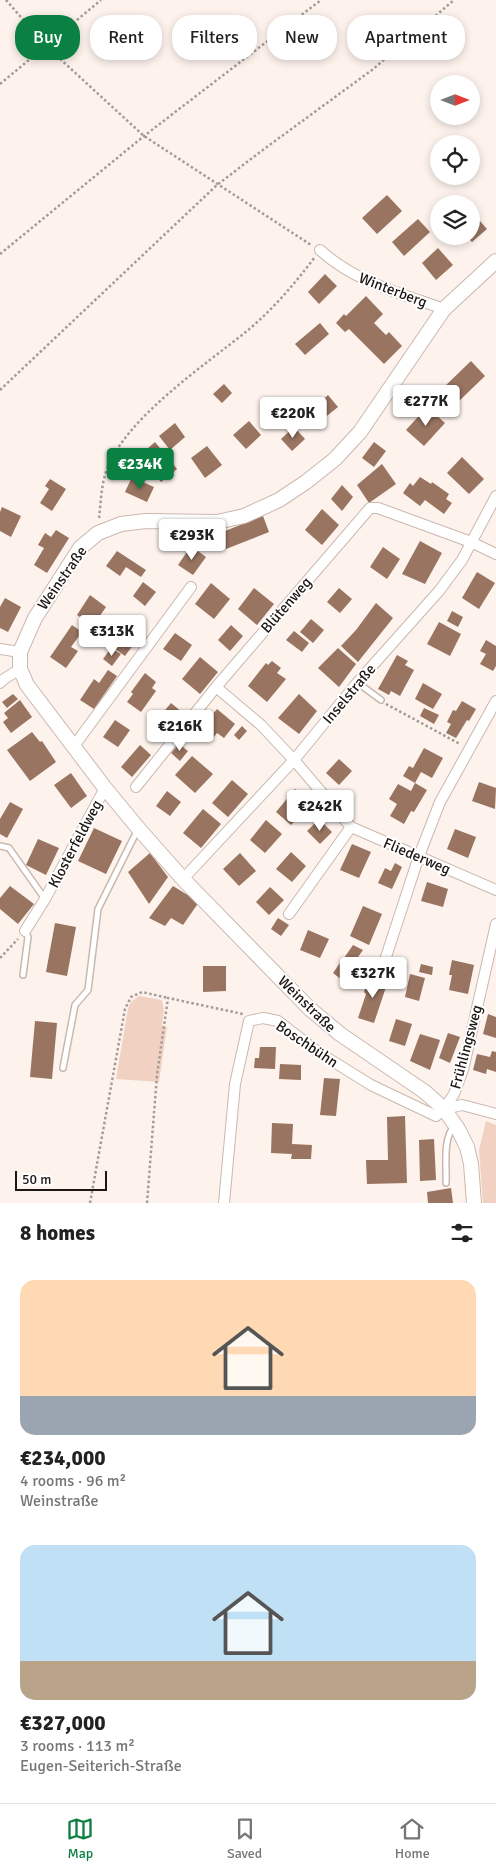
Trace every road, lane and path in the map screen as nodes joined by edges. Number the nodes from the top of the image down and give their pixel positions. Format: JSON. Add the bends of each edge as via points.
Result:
{"nodes":[{"id":1,"x":6,"y":0,"type":"edge"},
{"id":2,"x":101,"y":0,"type":"edge"},
{"id":3,"x":321,"y":0,"type":"edge"},
{"id":4,"x":454,"y":0,"type":"edge"},
{"id":5,"x":19,"y":15,"type":"edge"},
{"id":6,"x":80,"y":18,"type":"edge"},
{"id":7,"x":29,"y":60,"type":"edge"},
{"id":8,"x":61,"y":60,"type":"edge"},
{"id":9,"x":0,"y":84,"type":"edge"},
{"id":10,"x":144,"y":136,"type":"junction"},
{"id":11,"x":217,"y":185,"type":"junction"},
{"id":12,"x":320,"y":250,"type":"junction"},
{"id":13,"x":0,"y":254,"type":"edge"},
{"id":14,"x":496,"y":261,"type":"edge"},
{"id":15,"x":444,"y":309,"type":"junction"},
{"id":16,"x":0,"y":390,"type":"edge"},
{"id":17,"x":496,"y":496,"type":"edge"},
{"id":18,"x":98,"y":533,"type":"junction"},
{"id":19,"x":471,"y":542,"type":"junction"},
{"id":20,"x":496,"y":554,"type":"edge"},
{"id":21,"x":191,"y":588,"type":"dead end"},
{"id":22,"x":0,"y":649,"type":"edge"},
{"id":23,"x":20,"y":652,"type":"junction"},
{"id":24,"x":20,"y":669,"type":"junction"},
{"id":25,"x":0,"y":683,"type":"edge"},
{"id":26,"x":357,"y":683,"type":"junction"},
{"id":27,"x":216,"y":687,"type":"junction"},
{"id":28,"x":380,"y":700,"type":"joint"},
{"id":29,"x":496,"y":701,"type":"edge"},
{"id":30,"x":74,"y":746,"type":"junction"},
{"id":31,"x":468,"y":749,"type":"junction"},
{"id":32,"x":294,"y":760,"type":"junction"},
{"id":33,"x":136,"y":787,"type":"dead end"},
{"id":34,"x":105,"y":788,"type":"junction"},
{"id":35,"x":351,"y":827,"type":"junction"},
{"id":36,"x":138,"y":828,"type":"junction"},
{"id":37,"x":0,"y":846,"type":"edge"},
{"id":38,"x":419,"y":856,"type":"junction"},
{"id":39,"x":183,"y":879,"type":"junction"},
{"id":40,"x":496,"y":890,"type":"edge"},
{"id":41,"x":45,"y":899,"type":"junction"},
{"id":42,"x":289,"y":914,"type":"dead end"},
{"id":43,"x":496,"y":924,"type":"edge"},
{"id":44,"x":25,"y":931,"type":"junction"},
{"id":45,"x":0,"y":958,"type":"edge"},
{"id":46,"x":385,"y":960,"type":"dead end"},
{"id":47,"x":23,"y":975,"type":"dead end"},
{"id":48,"x":168,"y":998,"type":"junction"},
{"id":49,"x":248,"y":1021,"type":"junction"},
{"id":50,"x":63,"y":1068,"type":"dead end"},
{"id":51,"x":444,"y":1109,"type":"junction"},
{"id":52,"x":496,"y":1114,"type":"edge"},
{"id":53,"x":455,"y":1125,"type":"junction"},
{"id":54,"x":446,"y":1183,"type":"dead end"},
{"id":55,"x":90,"y":1203,"type":"edge"},
{"id":56,"x":147,"y":1203,"type":"edge"},
{"id":57,"x":224,"y":1203,"type":"edge"},
{"id":58,"x":474,"y":1203,"type":"edge"}],
"edges":[{"from":1,"to":5,"type":"path"},
{"from":2,"to":6,"type":"path"},
{"from":3,"to":10,"type":"path"},
{"from":4,"to":11,"type":"path","via":[[372,70]]},
{"from":7,"to":9,"type":"path"},
{"from":8,"to":10,"type":"path"},
{"from":10,"to":11,"type":"path"},
{"from":10,"to":13,"type":"path"},
{"from":11,"to":12,"type":"path"},
{"from":11,"to":16,"type":"path"},
{"from":12,"to":15,"type":"street","name":"Winterberg","via":[[333,262],[366,281]]},
{"from":12,"to":18,"type":"path","via":[[278,302],[185,379],[124,440],[108,468],[102,487]]},
{"from":14,"to":15,"type":"main road","name":"Weinstraße"},
{"from":15,"to":18,"type":"main road","name":"Weinstraße","via":[[360,432],[335,459],[279,500],[244,516],[217,522],[146,520],[121,524]]},
{"from":17,"to":19,"type":"street","name":"Inselstraße"},
{"from":18,"to":23,"type":"main road","name":"Weinstraße","via":[[80,548],[35,618]]},
{"from":19,"to":20,"type":"street"},
{"from":19,"to":26,"type":"street","name":"Inselstraße","via":[[439,591]]},
{"from":19,"to":27,"type":"street","name":"Blütenweg","via":[[378,508],[370,508]]},
{"from":21,"to":30,"type":"street"},
{"from":22,"to":23,"type":"street"},
{"from":23,"to":24,"type":"main road","name":"Weinstraße"},
{"from":24,"to":25,"type":"street"},
{"from":24,"to":30,"type":"main road","name":"Weinstraße","via":[[27,685]]},
{"from":26,"to":28,"type":"lane"},
{"from":26,"to":32,"type":"street","name":"Inselstraße"},
{"from":27,"to":32,"type":"street","name":"Fliederweg","via":[[261,725]]},
{"from":27,"to":33,"type":"street","name":"Blütenweg"},
{"from":28,"to":31,"type":"path"},
{"from":29,"to":31,"type":"street"},
{"from":30,"to":34,"type":"main road","name":"Weinstraße"},
{"from":31,"to":38,"type":"street","via":[[440,802]]},
{"from":32,"to":35,"type":"street","name":"Fliederweg"},
{"from":32,"to":39,"type":"street","name":"Inselstraße"},
{"from":34,"to":36,"type":"main road","name":"Weinstraße"},
{"from":34,"to":41,"type":"street","name":"Klosterfeldweg"},
{"from":35,"to":38,"type":"street","name":"Fliederweg"},
{"from":35,"to":42,"type":"street"},
{"from":36,"to":39,"type":"main road","name":"Weinstraße"},
{"from":36,"to":50,"type":"lane","via":[[98,909],[88,990],[75,1005]]},
{"from":37,"to":41,"type":"lane","name":"Klosterfeldweg","via":[[9,848]]},
{"from":38,"to":40,"type":"street","name":"Fliederweg"},
{"from":38,"to":46,"type":"street"},
{"from":39,"to":51,"type":"main road","name":"Weinstraße","via":[[310,1009]]},
{"from":41,"to":44,"type":"street","name":"Klosterfeldweg"},
{"from":43,"to":51,"type":"street","name":"Frühlingsweg","via":[[463,1070]]},
{"from":44,"to":45,"type":"path"},
{"from":44,"to":47,"type":"lane","via":[[28,937]]},
{"from":48,"to":49,"type":"path","via":[[243,1013]]},
{"from":48,"to":55,"type":"path","via":[[142,992],[131,997],[125,1009]]},
{"from":48,"to":56,"type":"path","via":[[157,1075]]},
{"from":49,"to":51,"type":"street","name":"Boschbühn","via":[[262,1018],[278,1021],[318,1052],[371,1085],[436,1116]]},
{"from":49,"to":57,"type":"street","via":[[235,1084]]},
{"from":51,"to":52,"type":"street","via":[[462,1105]]},
{"from":51,"to":53,"type":"main road","name":"Weinstraße"},
{"from":53,"to":54,"type":"lane","via":[[447,1143]]},
{"from":53,"to":58,"type":"main road","name":"Weinstraße","via":[[467,1146]]}]}
